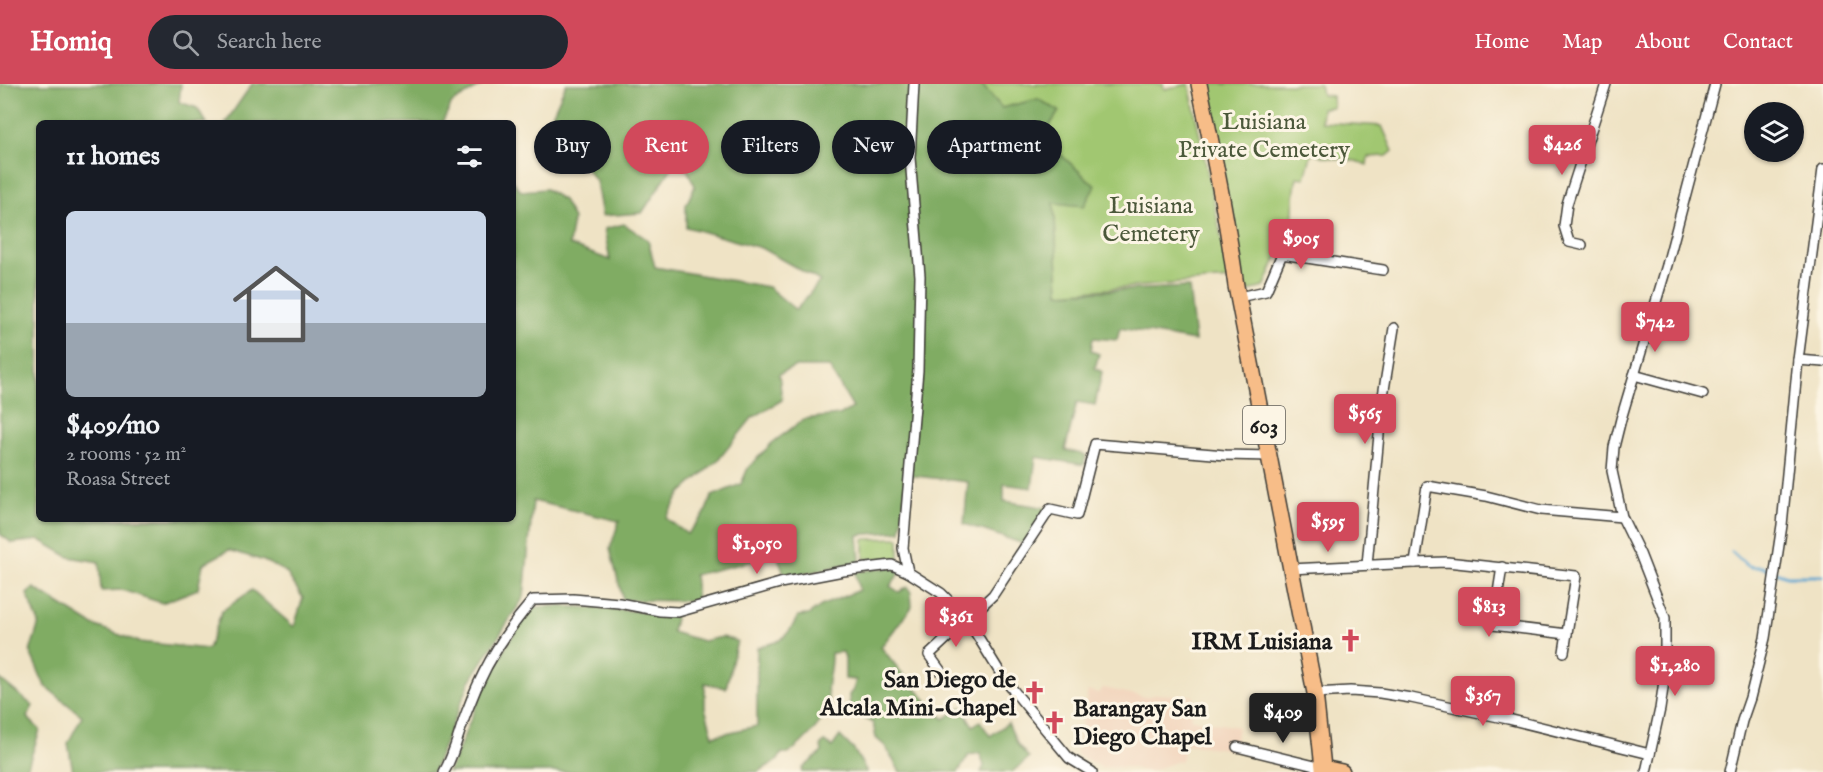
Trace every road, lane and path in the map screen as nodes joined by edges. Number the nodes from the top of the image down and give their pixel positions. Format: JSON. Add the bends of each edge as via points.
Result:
{"nodes":[{"id":1,"x":914,"y":84,"type":"edge"},
{"id":2,"x":1199,"y":84,"type":"edge"},
{"id":3,"x":1606,"y":84,"type":"edge"},
{"id":4,"x":1716,"y":84,"type":"edge"},
{"id":5,"x":1823,"y":169,"type":"edge"},
{"id":6,"x":1582,"y":244,"type":"dead end"},
{"id":7,"x":1383,"y":270,"type":"dead end"},
{"id":8,"x":1239,"y":297,"type":"junction"},
{"id":9,"x":1394,"y":328,"type":"dead end"},
{"id":10,"x":1798,"y":360,"type":"junction"},
{"id":11,"x":1823,"y":362,"type":"edge"},
{"id":12,"x":1634,"y":375,"type":"junction"},
{"id":13,"x":1703,"y":394,"type":"dead end"},
{"id":14,"x":1270,"y":456,"type":"junction"},
{"id":15,"x":1622,"y":517,"type":"junction"},
{"id":16,"x":1415,"y":564,"type":"junction"},
{"id":17,"x":1367,"y":565,"type":"junction"},
{"id":18,"x":1502,"y":567,"type":"junction"},
{"id":19,"x":1290,"y":568,"type":"junction"},
{"id":20,"x":908,"y":572,"type":"junction"},
{"id":21,"x":967,"y":619,"type":"junction"},
{"id":22,"x":1567,"y":634,"type":"junction"},
{"id":23,"x":1564,"y":652,"type":"dead end"},
{"id":24,"x":945,"y":677,"type":"dead end"},
{"id":25,"x":1315,"y":693,"type":"junction"},
{"id":26,"x":1237,"y":747,"type":"dead end"},
{"id":27,"x":1650,"y":754,"type":"junction"},
{"id":28,"x":1323,"y":770,"type":"edge"},
{"id":29,"x":444,"y":772,"type":"edge"},
{"id":30,"x":1092,"y":772,"type":"edge"},
{"id":31,"x":1342,"y":772,"type":"edge"},
{"id":32,"x":1646,"y":772,"type":"edge"},
{"id":33,"x":1730,"y":772,"type":"edge"}],
"edges":[{"from":1,"to":20,"type":"street","via":[[909,158],[920,276],[918,370],[903,548]]},
{"from":2,"to":8,"type":"main road","number":"603"},
{"from":3,"to":6,"type":"street","via":[[1564,226],[1569,242]]},
{"from":4,"to":12,"type":"street"},
{"from":5,"to":10,"type":"street"},
{"from":7,"to":8,"type":"street","via":[[1282,254],[1266,291]]},
{"from":8,"to":14,"type":"main road","number":"603"},
{"from":9,"to":17,"type":"street"},
{"from":10,"to":11,"type":"street"},
{"from":10,"to":33,"type":"street","via":[[1782,525],[1765,638]]},
{"from":12,"to":13,"type":"street"},
{"from":12,"to":15,"type":"street","via":[[1614,447],[1612,471]]},
{"from":14,"to":19,"type":"main road","number":"603"},
{"from":14,"to":21,"type":"street","via":[[1095,444],[1077,515],[1050,509],[993,595]]},
{"from":15,"to":16,"type":"street","via":[[1541,510],[1427,486]]},
{"from":15,"to":27,"type":"street","via":[[1665,618],[1665,674]]},
{"from":16,"to":17,"type":"street"},
{"from":16,"to":18,"type":"street","via":[[1447,562]]},
{"from":17,"to":19,"type":"street"},
{"from":18,"to":22,"type":"street","via":[[1494,625]]},
{"from":18,"to":22,"type":"street","via":[[1576,576]]},
{"from":19,"to":25,"type":"main road","number":"603"},
{"from":20,"to":21,"type":"street","via":[[941,593]]},
{"from":20,"to":29,"type":"street","via":[[892,565],[843,571],[780,583],[678,612],[573,599],[533,600],[502,639],[468,709]]},
{"from":21,"to":24,"type":"street","via":[[929,655]]},
{"from":21,"to":30,"type":"street","via":[[1004,679],[1069,759]]},
{"from":22,"to":23,"type":"street"},
{"from":25,"to":27,"type":"street","via":[[1350,691],[1411,698]]},
{"from":25,"to":28,"type":"main road","number":"603"},
{"from":26,"to":28,"type":"street"},
{"from":27,"to":32,"type":"street"},
{"from":28,"to":31,"type":"main road"}]}
